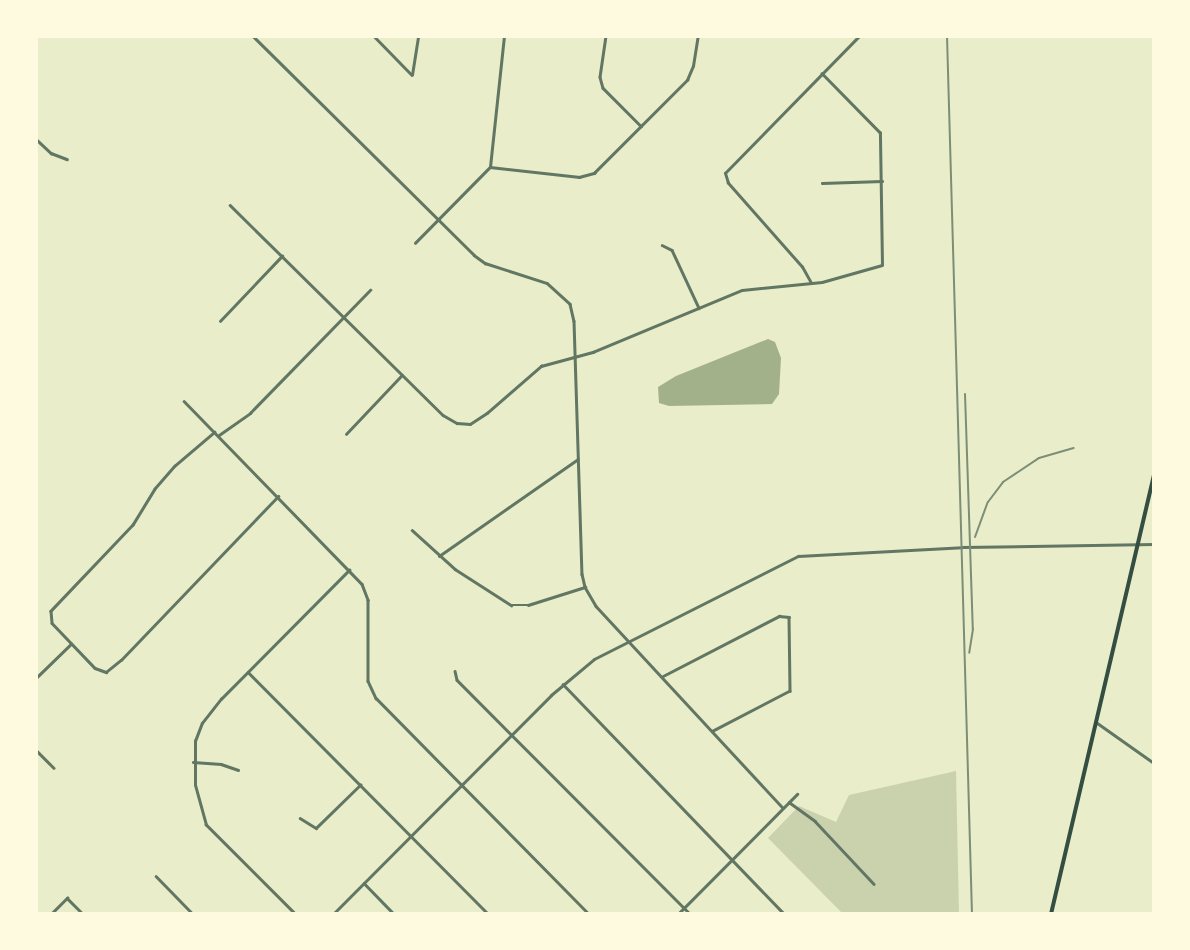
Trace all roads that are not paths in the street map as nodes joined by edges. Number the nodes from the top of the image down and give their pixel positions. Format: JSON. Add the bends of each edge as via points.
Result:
{"nodes":[{"id":1,"x":253,"y":36,"type":"edge"},
{"id":2,"x":374,"y":36,"type":"edge"},
{"id":3,"x":418,"y":36,"type":"edge"},
{"id":4,"x":504,"y":36,"type":"edge"},
{"id":5,"x":606,"y":36,"type":"edge"},
{"id":6,"x":698,"y":36,"type":"edge"},
{"id":7,"x":859,"y":36,"type":"edge"},
{"id":8,"x":822,"y":74,"type":"junction"},
{"id":9,"x":641,"y":126,"type":"junction"},
{"id":10,"x":36,"y":139,"type":"edge"},
{"id":11,"x":67,"y":159,"type":"dead end"},
{"id":12,"x":490,"y":167,"type":"junction"},
{"id":13,"x":882,"y":181,"type":"junction"},
{"id":14,"x":822,"y":183,"type":"dead end"},
{"id":15,"x":230,"y":205,"type":"dead end"},
{"id":16,"x":438,"y":220,"type":"junction"},
{"id":17,"x":415,"y":243,"type":"dead end"},
{"id":18,"x":662,"y":245,"type":"dead end"},
{"id":19,"x":282,"y":256,"type":"junction"},
{"id":20,"x":811,"y":283,"type":"junction"},
{"id":21,"x":370,"y":290,"type":"dead end"},
{"id":22,"x":699,"y":308,"type":"junction"},
{"id":23,"x":343,"y":317,"type":"junction"},
{"id":24,"x":220,"y":321,"type":"dead end"},
{"id":25,"x":576,"y":358,"type":"junction"},
{"id":26,"x":402,"y":375,"type":"junction"},
{"id":27,"x":184,"y":401,"type":"dead end"},
{"id":28,"x":215,"y":432,"type":"junction"},
{"id":29,"x":346,"y":434,"type":"dead end"},
{"id":30,"x":218,"y":436,"type":"junction"},
{"id":31,"x":578,"y":458,"type":"junction"},
{"id":32,"x":1154,"y":475,"type":"edge"},
{"id":33,"x":278,"y":496,"type":"junction"},
{"id":34,"x":412,"y":530,"type":"dead end"},
{"id":35,"x":1154,"y":544,"type":"edge"},
{"id":36,"x":1137,"y":545,"type":"junction"},
{"id":37,"x":440,"y":556,"type":"junction"},
{"id":38,"x":349,"y":570,"type":"junction"},
{"id":39,"x":585,"y":587,"type":"junction"},
{"id":40,"x":629,"y":640,"type":"junction"},
{"id":41,"x":72,"y":644,"type":"junction"},
{"id":42,"x":455,"y":671,"type":"dead end"},
{"id":43,"x":248,"y":672,"type":"junction"},
{"id":44,"x":663,"y":676,"type":"junction"},
{"id":45,"x":36,"y":678,"type":"edge"},
{"id":46,"x":563,"y":684,"type":"junction"},
{"id":47,"x":1096,"y":722,"type":"junction"},
{"id":48,"x":713,"y":731,"type":"junction"},
{"id":49,"x":513,"y":733,"type":"junction"},
{"id":50,"x":36,"y":750,"type":"edge"},
{"id":51,"x":194,"y":762,"type":"junction"},
{"id":52,"x":1154,"y":763,"type":"edge"},
{"id":53,"x":54,"y":768,"type":"dead end"},
{"id":54,"x":238,"y":770,"type":"dead end"},
{"id":55,"x":463,"y":783,"type":"junction"},
{"id":56,"x":360,"y":785,"type":"junction"},
{"id":57,"x":797,"y":794,"type":"dead end"},
{"id":58,"x":790,"y":802,"type":"junction"},
{"id":59,"x":783,"y":808,"type":"junction"},
{"id":60,"x":300,"y":818,"type":"dead end"},
{"id":61,"x":410,"y":836,"type":"junction"},
{"id":62,"x":732,"y":860,"type":"junction"},
{"id":63,"x":156,"y":876,"type":"dead end"},
{"id":64,"x":364,"y":883,"type":"junction"},
{"id":65,"x":874,"y":884,"type":"dead end"},
{"id":66,"x":684,"y":908,"type":"junction"},
{"id":67,"x":51,"y":914,"type":"edge"},
{"id":68,"x":83,"y":914,"type":"edge"},
{"id":69,"x":193,"y":914,"type":"edge"},
{"id":70,"x":295,"y":914,"type":"edge"},
{"id":71,"x":333,"y":914,"type":"edge"},
{"id":72,"x":394,"y":914,"type":"edge"},
{"id":73,"x":488,"y":914,"type":"edge"},
{"id":74,"x":590,"y":914,"type":"edge"},
{"id":75,"x":678,"y":914,"type":"edge"},
{"id":76,"x":690,"y":914,"type":"edge"},
{"id":77,"x":784,"y":914,"type":"edge"},
{"id":78,"x":1051,"y":914,"type":"edge"}],
"edges":[{"from":1,"to":16,"type":"street"},
{"from":2,"to":3,"type":"street","via":[[412,75]]},
{"from":4,"to":12,"type":"street"},
{"from":5,"to":9,"type":"street","via":[[600,77],[602,88]]},
{"from":6,"to":9,"type":"street","via":[[695,58],[686,80]]},
{"from":7,"to":8,"type":"street"},
{"from":8,"to":13,"type":"street","via":[[879,131]]},
{"from":8,"to":20,"type":"street","via":[[728,169],[725,179],[802,267]]},
{"from":9,"to":12,"type":"street","via":[[594,173],[579,177]]},
{"from":10,"to":11,"type":"street","via":[[51,153]]},
{"from":12,"to":16,"type":"street"},
{"from":13,"to":14,"type":"street"},
{"from":13,"to":20,"type":"street","via":[[884,259],[881,266]]},
{"from":15,"to":19,"type":"street"},
{"from":16,"to":17,"type":"street"},
{"from":16,"to":25,"type":"street","via":[[482,261],[541,280],[557,290],[570,304],[574,316]]},
{"from":18,"to":22,"type":"street","via":[[674,254]]},
{"from":19,"to":23,"type":"street"},
{"from":19,"to":24,"type":"street"},
{"from":20,"to":22,"type":"street","via":[[742,290]]},
{"from":21,"to":23,"type":"street"},
{"from":22,"to":25,"type":"street"},
{"from":23,"to":26,"type":"street"},
{"from":23,"to":30,"type":"street","via":[[250,414]]},
{"from":25,"to":26,"type":"street","via":[[537,368],[488,413],[470,424],[448,418]]},
{"from":25,"to":31,"type":"street"},
{"from":26,"to":29,"type":"street"},
{"from":27,"to":28,"type":"street"},
{"from":28,"to":30,"type":"street"},
{"from":28,"to":41,"type":"street","via":[[175,466],[155,489],[133,526],[53,606],[50,620]]},
{"from":30,"to":33,"type":"street"},
{"from":31,"to":37,"type":"street"},
{"from":31,"to":39,"type":"street"},
{"from":32,"to":36,"type":"main road"},
{"from":33,"to":38,"type":"street"},
{"from":33,"to":41,"type":"street","via":[[112,670],[104,672],[95,668]]},
{"from":34,"to":37,"type":"street"},
{"from":35,"to":36,"type":"street"},
{"from":36,"to":40,"type":"street","via":[[973,547],[798,556]]},
{"from":36,"to":47,"type":"main road"},
{"from":37,"to":39,"type":"street","via":[[511,606],[528,605]]},
{"from":38,"to":43,"type":"street"},
{"from":38,"to":55,"type":"street","via":[[367,596],[368,677],[373,693]]},
{"from":39,"to":40,"type":"street","via":[[591,599]]},
{"from":40,"to":44,"type":"street"},
{"from":40,"to":46,"type":"street","via":[[594,659]]},
{"from":41,"to":45,"type":"street"},
{"from":42,"to":49,"type":"street","via":[[457,680]]},
{"from":43,"to":51,"type":"street","via":[[202,723],[195,741]]},
{"from":43,"to":56,"type":"street"},
{"from":44,"to":48,"type":"street"},
{"from":44,"to":48,"type":"street","via":[[784,614],[790,620],[792,689]]},
{"from":46,"to":49,"type":"street"},
{"from":46,"to":62,"type":"street"},
{"from":47,"to":52,"type":"street"},
{"from":47,"to":78,"type":"main road"},
{"from":48,"to":59,"type":"street"},
{"from":49,"to":55,"type":"street"},
{"from":49,"to":66,"type":"street"},
{"from":50,"to":53,"type":"street"},
{"from":51,"to":54,"type":"street","via":[[221,764]]},
{"from":51,"to":70,"type":"street","via":[[199,804],[208,829]]},
{"from":55,"to":61,"type":"street"},
{"from":55,"to":74,"type":"street"},
{"from":56,"to":60,"type":"street","via":[[316,828]]},
{"from":56,"to":61,"type":"street"},
{"from":57,"to":58,"type":"street"},
{"from":58,"to":59,"type":"street"},
{"from":58,"to":65,"type":"street","via":[[815,821]]},
{"from":59,"to":62,"type":"street"},
{"from":61,"to":64,"type":"street"},
{"from":61,"to":73,"type":"street"},
{"from":62,"to":66,"type":"street"},
{"from":62,"to":77,"type":"street"},
{"from":63,"to":69,"type":"street"},
{"from":64,"to":71,"type":"street"},
{"from":64,"to":72,"type":"street"},
{"from":66,"to":75,"type":"street"},
{"from":66,"to":76,"type":"street"},
{"from":67,"to":68,"type":"street","via":[[67,898]]}]}
